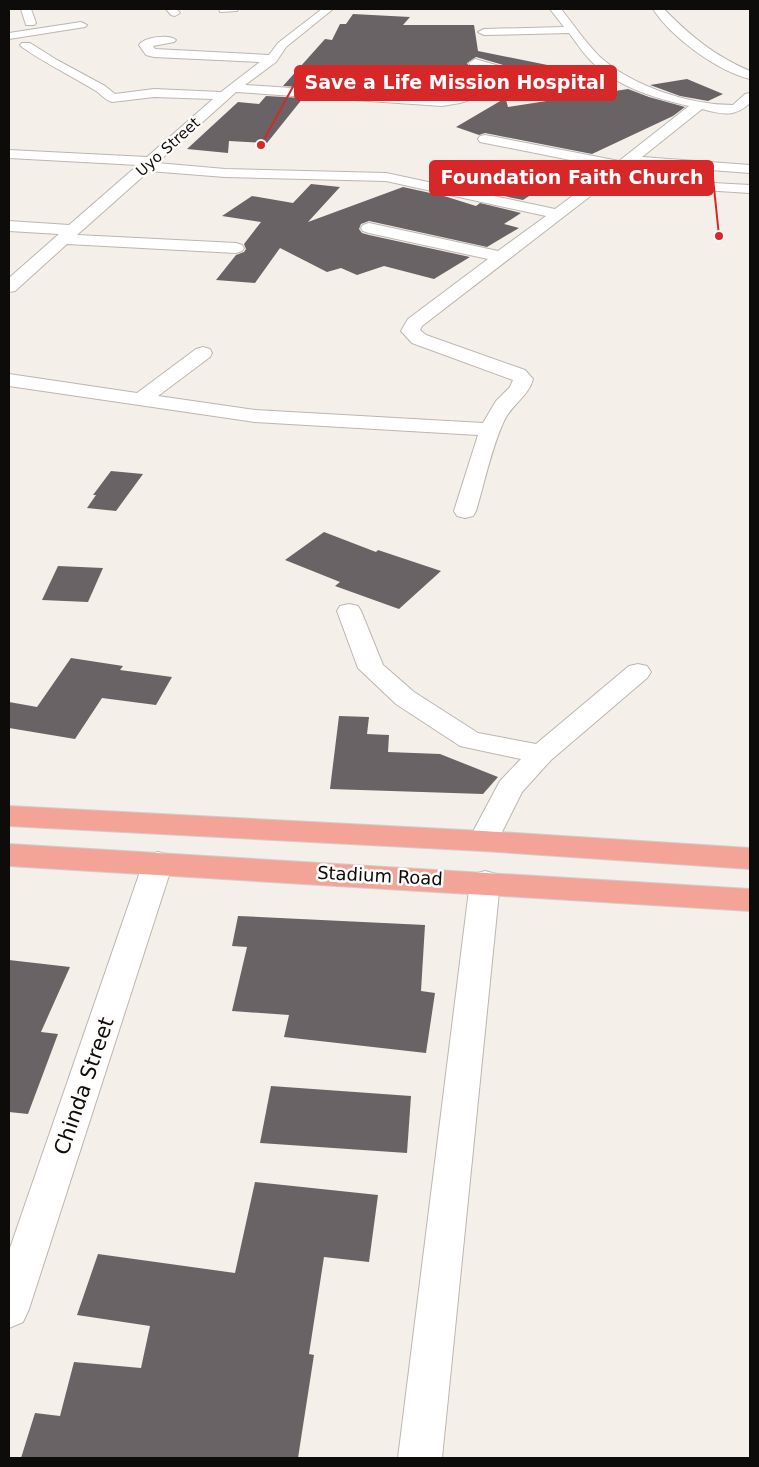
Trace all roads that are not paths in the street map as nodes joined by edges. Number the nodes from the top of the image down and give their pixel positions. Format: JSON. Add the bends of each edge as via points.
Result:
{"nodes":[{"id":1,"x":26,"y":9,"type":"edge"},
{"id":2,"x":328,"y":9,"type":"edge"},
{"id":3,"x":334,"y":9,"type":"edge"},
{"id":4,"x":555,"y":9,"type":"edge"},
{"id":5,"x":658,"y":9,"type":"edge"},
{"id":6,"x":30,"y":23,"type":"dead end"},
{"id":7,"x":81,"y":25,"type":"dead end"},
{"id":8,"x":572,"y":30,"type":"junction"},
{"id":9,"x":484,"y":32,"type":"dead end"},
{"id":10,"x":9,"y":36,"type":"edge"},
{"id":11,"x":170,"y":40,"type":"dead end"},
{"id":12,"x":26,"y":45,"type":"dead end"},
{"id":13,"x":172,"y":54,"type":"junction"},
{"id":14,"x":272,"y":59,"type":"junction"},
{"id":15,"x":475,"y":64,"type":"dead end"},
{"id":16,"x":149,"y":66,"type":"dead end"},
{"id":17,"x":750,"y":75,"type":"edge"},
{"id":18,"x":524,"y":78,"type":"junction"},
{"id":19,"x":229,"y":92,"type":"junction"},
{"id":20,"x":578,"y":93,"type":"dead end"},
{"id":21,"x":750,"y":97,"type":"edge"},
{"id":22,"x":699,"y":105,"type":"junction"},
{"id":23,"x":485,"y":139,"type":"dead end"},
{"id":24,"x":9,"y":154,"type":"edge"},
{"id":25,"x":57,"y":156,"type":"junction"},
{"id":26,"x":627,"y":163,"type":"junction"},
{"id":27,"x":148,"y":164,"type":"junction"},
{"id":28,"x":750,"y":169,"type":"edge"},
{"id":29,"x":36,"y":171,"type":"dead end"},
{"id":30,"x":676,"y":185,"type":"dead end"},
{"id":31,"x":750,"y":189,"type":"edge"},
{"id":32,"x":557,"y":214,"type":"junction"},
{"id":33,"x":9,"y":226,"type":"edge"},
{"id":34,"x":369,"y":228,"type":"dead end"},
{"id":35,"x":68,"y":234,"type":"junction"},
{"id":36,"x":236,"y":248,"type":"dead end"},
{"id":37,"x":501,"y":257,"type":"junction"},
{"id":38,"x":9,"y":287,"type":"edge"},
{"id":39,"x":203,"y":353,"type":"dead end"},
{"id":40,"x":9,"y":380,"type":"edge"},
{"id":41,"x":141,"y":399,"type":"junction"},
{"id":42,"x":490,"y":430,"type":"junction"},
{"id":43,"x":465,"y":511,"type":"dead end"},
{"id":44,"x":349,"y":611,"type":"dead end"},
{"id":45,"x":638,"y":672,"type":"dead end"},
{"id":46,"x":540,"y":754,"type":"junction"},
{"id":47,"x":9,"y":816,"type":"edge"},
{"id":48,"x":483,"y":841,"type":"junction"},
{"id":49,"x":9,"y":855,"type":"edge"},
{"id":50,"x":750,"y":859,"type":"edge"},
{"id":51,"x":158,"y":863,"type":"junction"},
{"id":52,"x":485,"y":882,"type":"junction"},
{"id":53,"x":750,"y":900,"type":"edge"},
{"id":54,"x":9,"y":1309,"type":"edge"},
{"id":55,"x":420,"y":1458,"type":"edge"}],
"edges":[{"from":1,"to":6,"type":"street"},
{"from":2,"to":3,"type":"street"},
{"from":2,"to":14,"type":"street","name":"Uyo Street","via":[[282,45]]},
{"from":4,"to":8,"type":"street"},
{"from":5,"to":17,"type":"street","via":[[699,50]]},
{"from":7,"to":10,"type":"street"},
{"from":8,"to":9,"type":"street"},
{"from":8,"to":22,"type":"street","via":[[596,59],[630,84]]},
{"from":11,"to":13,"type":"street","via":[[145,45],[150,52]]},
{"from":12,"to":19,"type":"street","via":[[112,98],[154,92]]},
{"from":13,"to":14,"type":"street"},
{"from":13,"to":16,"type":"street"},
{"from":14,"to":19,"type":"street","name":"Uyo Street"},
{"from":15,"to":18,"type":"street"},
{"from":18,"to":19,"type":"street","via":[[442,102]]},
{"from":18,"to":20,"type":"street"},
{"from":19,"to":27,"type":"street","name":"Uyo Street"},
{"from":21,"to":22,"type":"street","via":[[732,110]]},
{"from":22,"to":26,"type":"street"},
{"from":23,"to":26,"type":"street"},
{"from":24,"to":25,"type":"street"},
{"from":25,"to":27,"type":"street"},
{"from":25,"to":29,"type":"street"},
{"from":26,"to":28,"type":"street"},
{"from":26,"to":32,"type":"street"},
{"from":27,"to":32,"type":"street","via":[[225,173],[386,177]]},
{"from":27,"to":35,"type":"street","name":"Uyo Street"},
{"from":30,"to":31,"type":"street"},
{"from":32,"to":37,"type":"street"},
{"from":33,"to":35,"type":"street"},
{"from":34,"to":37,"type":"street"},
{"from":35,"to":36,"type":"street"},
{"from":35,"to":38,"type":"street","name":"Uyo Street"},
{"from":37,"to":42,"type":"street","via":[[414,323],[410,331],[418,339],[518,374],[523,379],[522,385],[501,407]]},
{"from":39,"to":41,"type":"street"},
{"from":40,"to":41,"type":"street"},
{"from":41,"to":42,"type":"street","via":[[255,416]]},
{"from":42,"to":43,"type":"street"},
{"from":44,"to":46,"type":"street","via":[[371,668],[405,698],[470,740]]},
{"from":45,"to":46,"type":"street"},
{"from":46,"to":48,"type":"street","via":[[510,788]]},
{"from":47,"to":48,"type":"main road"},
{"from":48,"to":50,"type":"main road"},
{"from":49,"to":51,"type":"main road","name":"Stadium Road"},
{"from":51,"to":52,"type":"main road","name":"Stadium Road"},
{"from":51,"to":54,"type":"street","name":"Chinda Street"},
{"from":52,"to":53,"type":"main road","name":"Stadium Road"},
{"from":52,"to":55,"type":"street"}]}
